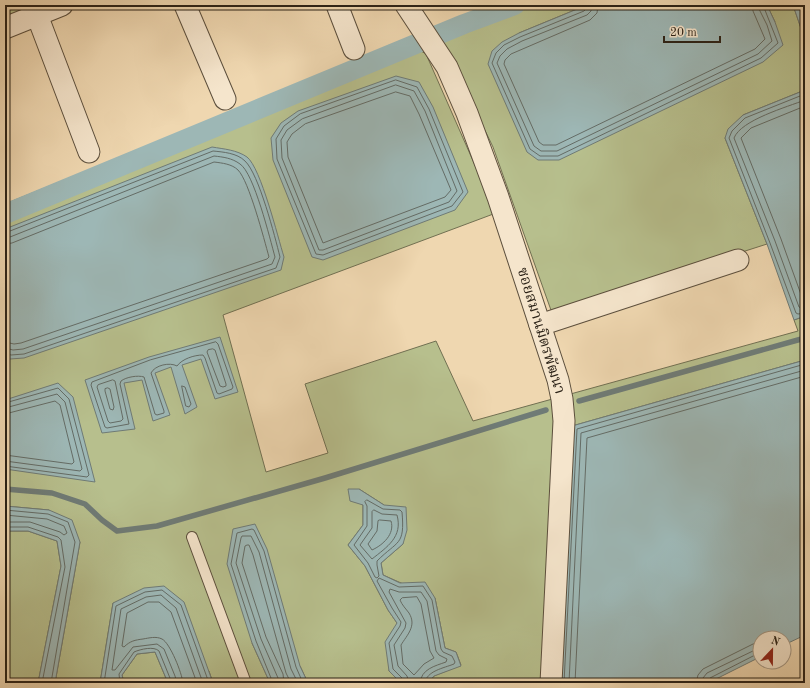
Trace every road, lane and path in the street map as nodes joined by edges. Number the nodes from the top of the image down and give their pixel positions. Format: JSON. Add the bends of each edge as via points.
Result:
{"nodes":[{"id":1,"x":62,"y":5,"type":"edge"},
{"id":2,"x":185,"y":5,"type":"edge"},
{"id":3,"x":337,"y":5,"type":"edge"},
{"id":4,"x":406,"y":5,"type":"edge"},
{"id":5,"x":37,"y":15,"type":"junction"},
{"id":6,"x":5,"y":28,"type":"edge"},
{"id":7,"x":354,"y":49,"type":"dead end"},
{"id":8,"x":225,"y":99,"type":"dead end"},
{"id":9,"x":89,"y":152,"type":"dead end"},
{"id":10,"x":738,"y":260,"type":"dead end"},
{"id":11,"x":540,"y":325,"type":"junction"},
{"id":12,"x":192,"y":537,"type":"dead end"},
{"id":13,"x":246,"y":683,"type":"edge"},
{"id":14,"x":550,"y":683,"type":"edge"}],
"edges":[{"from":1,"to":5,"type":"street"},
{"from":2,"to":8,"type":"street"},
{"from":3,"to":7,"type":"street"},
{"from":4,"to":11,"type":"street","name":"ซอยสมานมิตรพัฒนา","via":[[447,67],[467,113]]},
{"from":5,"to":6,"type":"street"},
{"from":5,"to":9,"type":"street"},
{"from":10,"to":11,"type":"street"},
{"from":11,"to":14,"type":"street","name":"ซอยสมานมิตรพัฒนา","via":[[558,380],[564,421]]},
{"from":12,"to":13,"type":"lane"}]}
